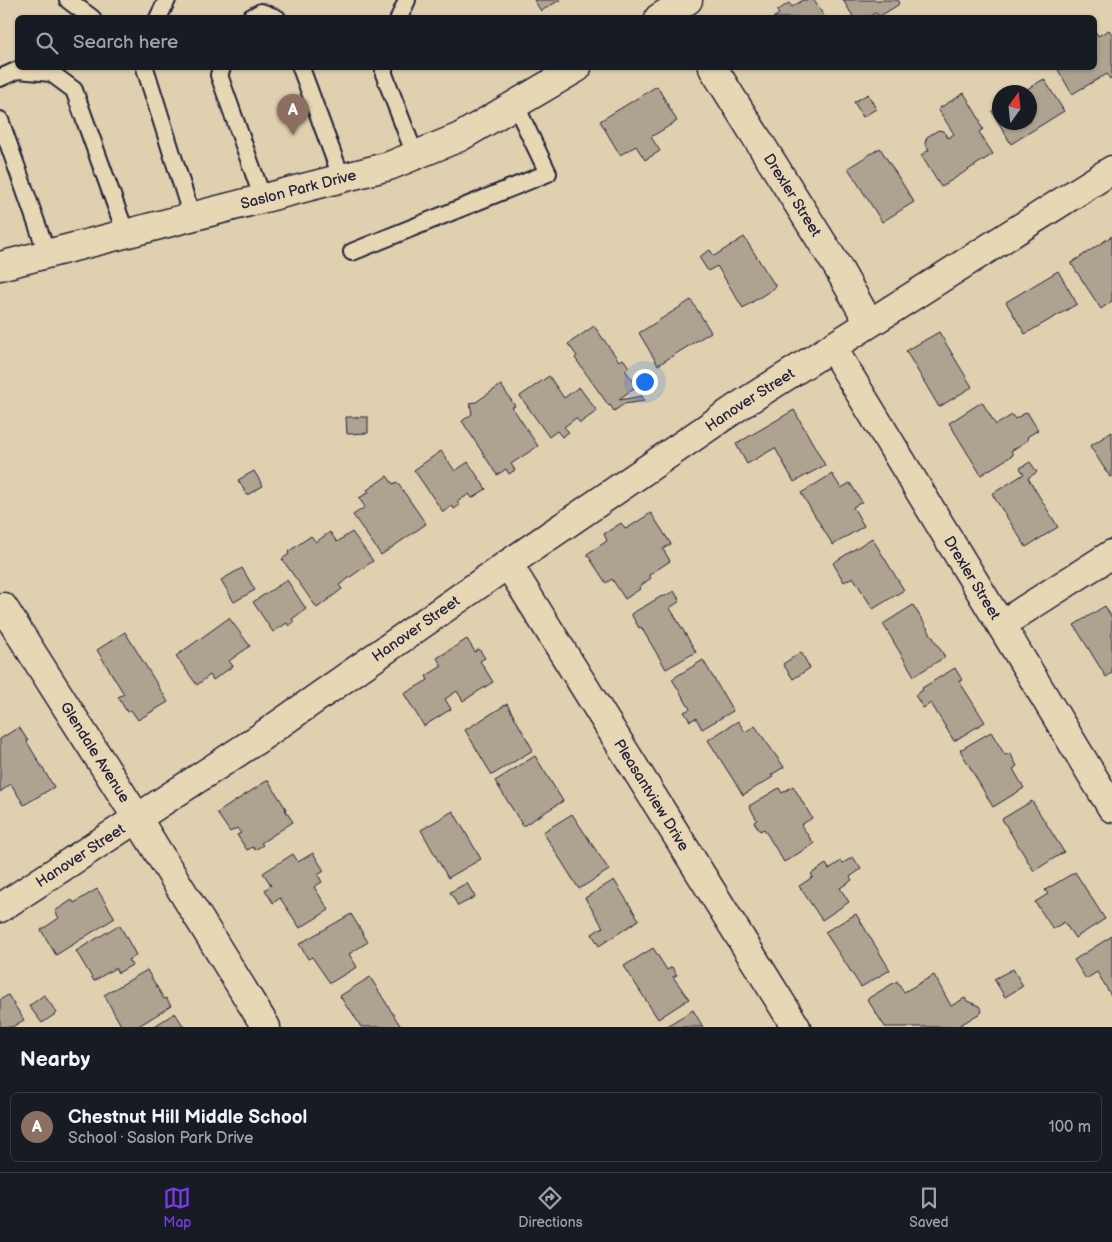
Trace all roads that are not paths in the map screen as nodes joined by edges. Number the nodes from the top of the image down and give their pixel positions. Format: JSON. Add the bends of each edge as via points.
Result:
{"nodes":[{"id":1,"x":68,"y":0,"type":"edge"},
{"id":2,"x":167,"y":0,"type":"edge"},
{"id":3,"x":407,"y":0,"type":"edge"},
{"id":4,"x":88,"y":15,"type":"edge"},
{"id":5,"x":160,"y":15,"type":"edge"},
{"id":6,"x":256,"y":15,"type":"edge"},
{"id":7,"x":269,"y":15,"type":"edge"},
{"id":8,"x":400,"y":15,"type":"edge"},
{"id":9,"x":146,"y":70,"type":"edge"},
{"id":10,"x":302,"y":70,"type":"edge"},
{"id":11,"x":384,"y":70,"type":"edge"},
{"id":12,"x":574,"y":70,"type":"edge"},
{"id":13,"x":714,"y":70,"type":"edge"},
{"id":14,"x":220,"y":71,"type":"edge"},
{"id":15,"x":0,"y":78,"type":"edge"},
{"id":16,"x":515,"y":104,"type":"junction"},
{"id":17,"x":0,"y":120,"type":"edge"},
{"id":18,"x":415,"y":155,"type":"junction"},
{"id":19,"x":1112,"y":170,"type":"edge"},
{"id":20,"x":342,"y":179,"type":"junction"},
{"id":21,"x":263,"y":199,"type":"junction"},
{"id":22,"x":192,"y":217,"type":"junction"},
{"id":23,"x":126,"y":234,"type":"junction"},
{"id":24,"x":352,"y":252,"type":"dead end"},
{"id":25,"x":47,"y":253,"type":"junction"},
{"id":26,"x":0,"y":266,"type":"edge"},
{"id":27,"x":869,"y":323,"type":"junction"},
{"id":28,"x":832,"y":347,"type":"junction"},
{"id":29,"x":1112,"y":554,"type":"edge"},
{"id":30,"x":508,"y":564,"type":"junction"},
{"id":31,"x":3,"y":607,"type":"dead end"},
{"id":32,"x":1002,"y":624,"type":"junction"},
{"id":33,"x":1112,"y":808,"type":"edge"},
{"id":34,"x":137,"y":818,"type":"junction"},
{"id":35,"x":0,"y":908,"type":"edge"},
{"id":36,"x":266,"y":1027,"type":"edge"},
{"id":37,"x":796,"y":1027,"type":"edge"}],
"edges":[{"from":1,"to":4,"type":"lane"},
{"from":2,"to":5,"type":"lane"},
{"from":3,"to":8,"type":"lane"},
{"from":6,"to":7,"type":"lane","via":[[261,12]]},
{"from":9,"to":22,"type":"lane"},
{"from":10,"to":20,"type":"lane"},
{"from":11,"to":18,"type":"lane"},
{"from":12,"to":16,"type":"street","name":"Saslon Park Drive"},
{"from":13,"to":27,"type":"street","name":"Drexler Street"},
{"from":14,"to":21,"type":"lane"},
{"from":15,"to":23,"type":"lane","via":[[18,70],[51,73],[74,90]]},
{"from":16,"to":18,"type":"street","name":"Saslon Park Drive","via":[[460,137]]},
{"from":16,"to":24,"type":"lane","via":[[548,173]]},
{"from":17,"to":25,"type":"lane"},
{"from":18,"to":20,"type":"street","name":"Saslon Park Drive"},
{"from":19,"to":27,"type":"street"},
{"from":20,"to":21,"type":"street","name":"Saslon Park Drive"},
{"from":21,"to":22,"type":"street","name":"Saslon Park Drive"},
{"from":22,"to":23,"type":"street","name":"Saslon Park Drive"},
{"from":23,"to":25,"type":"street","name":"Saslon Park Drive"},
{"from":25,"to":26,"type":"street","name":"Saslon Park Drive"},
{"from":27,"to":28,"type":"street","name":"Hanover Street"},
{"from":28,"to":30,"type":"street","name":"Hanover Street","via":[[739,406]]},
{"from":28,"to":32,"type":"street","name":"Drexler Street"},
{"from":29,"to":32,"type":"street"},
{"from":30,"to":34,"type":"street","name":"Hanover Street","via":[[258,739]]},
{"from":30,"to":37,"type":"street","name":"Pleasantview Drive"},
{"from":31,"to":34,"type":"street","name":"Glendale Avenue"},
{"from":32,"to":33,"type":"street","name":"Drexler Street"},
{"from":34,"to":35,"type":"street","name":"Hanover Street"},
{"from":34,"to":36,"type":"street","name":"Glendale Avenue"}]}
